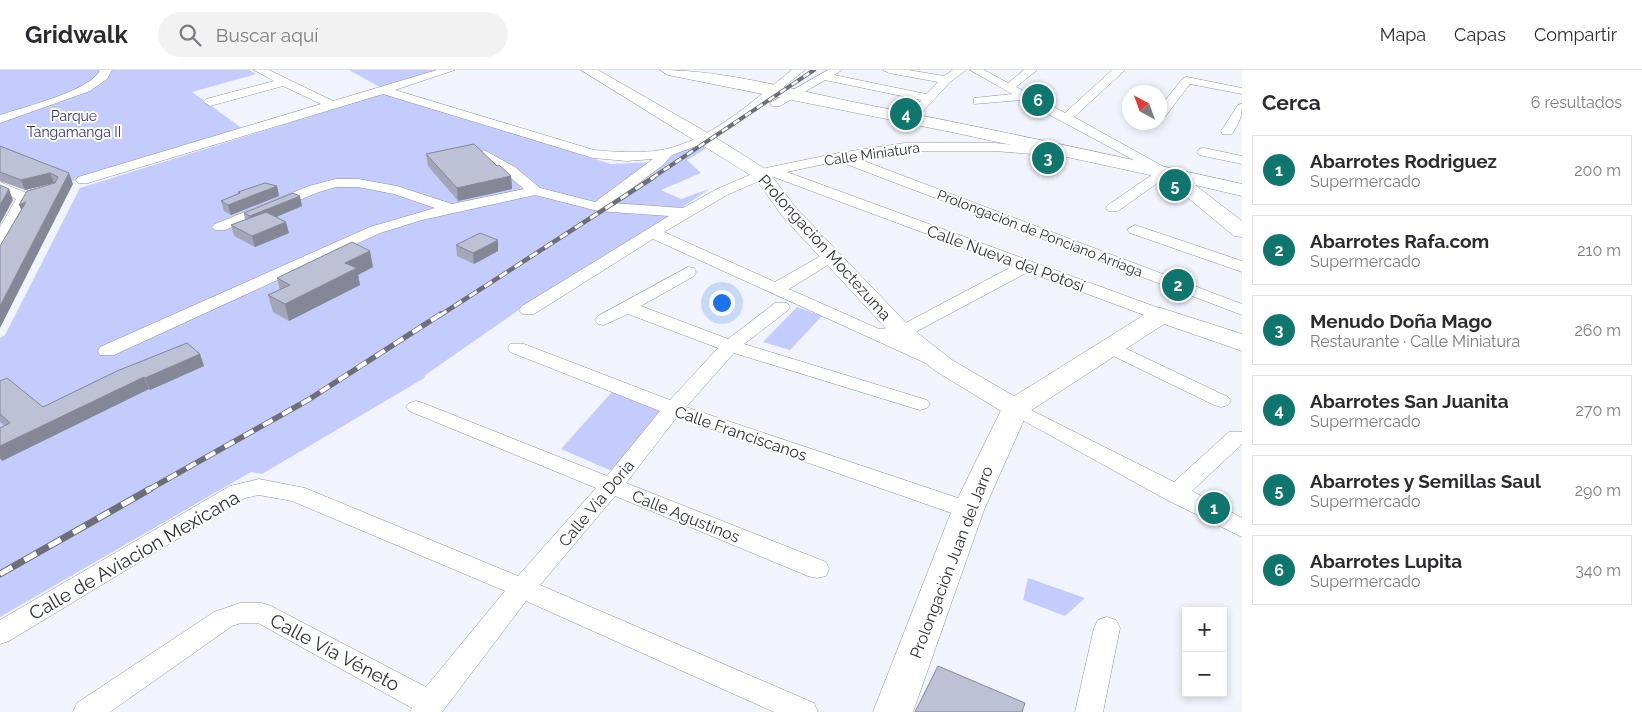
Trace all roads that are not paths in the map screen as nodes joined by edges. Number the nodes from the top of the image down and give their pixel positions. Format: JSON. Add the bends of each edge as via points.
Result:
{"nodes":[{"id":1,"x":106,"y":70,"type":"edge"},
{"id":2,"x":450,"y":70,"type":"edge"},
{"id":3,"x":588,"y":70,"type":"edge"},
{"id":4,"x":668,"y":70,"type":"edge"},
{"id":5,"x":799,"y":70,"type":"edge"},
{"id":6,"x":836,"y":70,"type":"edge"},
{"id":7,"x":889,"y":70,"type":"edge"},
{"id":8,"x":960,"y":70,"type":"edge"},
{"id":9,"x":976,"y":70,"type":"edge"},
{"id":10,"x":1031,"y":70,"type":"edge"},
{"id":11,"x":1119,"y":70,"type":"edge"},
{"id":12,"x":263,"y":72,"type":"edge"},
{"id":13,"x":249,"y":78,"type":"dead end"},
{"id":14,"x":825,"y":78,"type":"junction"},
{"id":15,"x":946,"y":80,"type":"junction"},
{"id":16,"x":284,"y":82,"type":"junction"},
{"id":17,"x":1008,"y":88,"type":"junction"},
{"id":18,"x":383,"y":90,"type":"junction"},
{"id":19,"x":771,"y":91,"type":"junction"},
{"id":20,"x":1242,"y":91,"type":"edge"},
{"id":21,"x":790,"y":94,"type":"junction"},
{"id":22,"x":1024,"y":96,"type":"junction"},
{"id":23,"x":929,"y":98,"type":"junction"},
{"id":24,"x":978,"y":101,"type":"dead end"},
{"id":25,"x":210,"y":102,"type":"dead end"},
{"id":26,"x":334,"y":106,"type":"junction"},
{"id":27,"x":1167,"y":106,"type":"edge"},
{"id":28,"x":1242,"y":108,"type":"edge"},
{"id":29,"x":911,"y":117,"type":"junction"},
{"id":30,"x":1066,"y":118,"type":"junction"},
{"id":31,"x":0,"y":119,"type":"edge"},
{"id":32,"x":1227,"y":131,"type":"dead end"},
{"id":33,"x":710,"y":141,"type":"junction"},
{"id":34,"x":1204,"y":152,"type":"dead end"},
{"id":35,"x":484,"y":154,"type":"edge"},
{"id":36,"x":665,"y":155,"type":"junction"},
{"id":37,"x":838,"y":157,"type":"junction"},
{"id":38,"x":1106,"y":158,"type":"junction"},
{"id":39,"x":1242,"y":160,"type":"edge"},
{"id":40,"x":1166,"y":172,"type":"junction"},
{"id":41,"x":766,"y":173,"type":"junction"},
{"id":42,"x":83,"y":180,"type":"dead end"},
{"id":43,"x":0,"y":186,"type":"edge"},
{"id":44,"x":1242,"y":190,"type":"edge"},
{"id":45,"x":535,"y":191,"type":"junction"},
{"id":46,"x":39,"y":193,"type":"edge"},
{"id":47,"x":24,"y":197,"type":"junction"},
{"id":48,"x":598,"y":207,"type":"junction"},
{"id":49,"x":450,"y":208,"type":"junction"},
{"id":50,"x":1113,"y":208,"type":"dead end"},
{"id":51,"x":686,"y":213,"type":"junction"},
{"id":52,"x":220,"y":226,"type":"dead end"},
{"id":53,"x":1135,"y":230,"type":"dead end"},
{"id":54,"x":1242,"y":231,"type":"edge"},
{"id":55,"x":653,"y":233,"type":"junction"},
{"id":56,"x":0,"y":241,"type":"edge"},
{"id":57,"x":830,"y":257,"type":"junction"},
{"id":58,"x":1026,"y":266,"type":"junction"},
{"id":59,"x":1242,"y":267,"type":"edge"},
{"id":60,"x":688,"y":272,"type":"dead end"},
{"id":61,"x":780,"y":297,"type":"junction"},
{"id":62,"x":627,"y":307,"type":"junction"},
{"id":63,"x":528,"y":310,"type":"dead end"},
{"id":64,"x":1242,"y":310,"type":"edge"},
{"id":65,"x":1161,"y":315,"type":"junction"},
{"id":66,"x":604,"y":320,"type":"dead end"},
{"id":67,"x":902,"y":332,"type":"junction"},
{"id":68,"x":877,"y":334,"type":"junction"},
{"id":69,"x":1242,"y":343,"type":"edge"},
{"id":70,"x":730,"y":346,"type":"junction"},
{"id":71,"x":517,"y":348,"type":"dead end"},
{"id":72,"x":1110,"y":348,"type":"junction"},
{"id":73,"x":107,"y":351,"type":"dead end"},
{"id":74,"x":943,"y":365,"type":"junction"},
{"id":75,"x":1221,"y":401,"type":"dead end"},
{"id":76,"x":920,"y":404,"type":"dead end"},
{"id":77,"x":416,"y":407,"type":"dead end"},
{"id":78,"x":1015,"y":408,"type":"junction"},
{"id":79,"x":673,"y":409,"type":"junction"},
{"id":80,"x":1237,"y":438,"type":"dead end"},
{"id":81,"x":611,"y":486,"type":"junction"},
{"id":82,"x":1175,"y":494,"type":"junction"},
{"id":83,"x":968,"y":510,"type":"junction"},
{"id":84,"x":1242,"y":528,"type":"edge"},
{"id":85,"x":817,"y":569,"type":"dead end"},
{"id":86,"x":522,"y":588,"type":"junction"},
{"id":87,"x":1107,"y":628,"type":"dead end"},
{"id":88,"x":0,"y":633,"type":"edge"},
{"id":89,"x":427,"y":708,"type":"edge"},
{"id":90,"x":86,"y":712,"type":"edge"},
{"id":91,"x":804,"y":712,"type":"edge"},
{"id":92,"x":893,"y":712,"type":"edge"},
{"id":93,"x":1089,"y":712,"type":"edge"}],
"edges":[{"from":1,"to":31,"type":"street","via":[[103,78],[86,89]]},
{"from":2,"to":18,"type":"street"},
{"from":3,"to":33,"type":"street","name":"Prolongación Moctezuma"},
{"from":4,"to":19,"type":"main road"},
{"from":5,"to":19,"type":"street"},
{"from":6,"to":14,"type":"street"},
{"from":7,"to":15,"type":"street"},
{"from":8,"to":15,"type":"street"},
{"from":9,"to":17,"type":"street"},
{"from":10,"to":17,"type":"street"},
{"from":11,"to":30,"type":"street"},
{"from":12,"to":13,"type":"street"},
{"from":12,"to":16,"type":"street"},
{"from":14,"to":21,"type":"street"},
{"from":14,"to":23,"type":"street"},
{"from":15,"to":23,"type":"street"},
{"from":16,"to":25,"type":"street"},
{"from":16,"to":26,"type":"street"},
{"from":17,"to":22,"type":"street"},
{"from":18,"to":26,"type":"street"},
{"from":18,"to":36,"type":"street","via":[[593,154],[618,158]]},
{"from":19,"to":21,"type":"main road"},
{"from":19,"to":33,"type":"street"},
{"from":20,"to":27,"type":"street","via":[[1187,80]]},
{"from":21,"to":29,"type":"main road"},
{"from":21,"to":33,"type":"street"},
{"from":22,"to":24,"type":"street"},
{"from":22,"to":30,"type":"street"},
{"from":23,"to":29,"type":"street"},
{"from":26,"to":42,"type":"street"},
{"from":28,"to":32,"type":"street"},
{"from":29,"to":38,"type":"main road"},
{"from":30,"to":40,"type":"street"},
{"from":33,"to":36,"type":"street"},
{"from":33,"to":41,"type":"street","name":"Prolongación Moctezuma"},
{"from":34,"to":39,"type":"street"},
{"from":35,"to":45,"type":"street"},
{"from":36,"to":48,"type":"street"},
{"from":37,"to":38,"type":"street","name":"Calle Miniatura","via":[[905,147],[946,145]]},
{"from":37,"to":41,"type":"street","name":"Calle Miniatura"},
{"from":37,"to":64,"type":"street","name":"Prolongación de Ponciano Arriaga"},
{"from":38,"to":40,"type":"main road"},
{"from":40,"to":44,"type":"main road"},
{"from":40,"to":50,"type":"street"},
{"from":40,"to":54,"type":"main road"},
{"from":41,"to":51,"type":"street","name":"Calle Miniatura","via":[[722,192]]},
{"from":41,"to":57,"type":"street","name":"Prolongación Moctezuma","via":[[790,213]]},
{"from":41,"to":58,"type":"street","name":"Calle Nueva del Potosí"},
{"from":43,"to":47,"type":"street"},
{"from":45,"to":48,"type":"street"},
{"from":45,"to":49,"type":"street"},
{"from":46,"to":47,"type":"street"},
{"from":47,"to":56,"type":"street"},
{"from":48,"to":51,"type":"street"},
{"from":49,"to":52,"type":"street","via":[[396,190],[358,183],[336,183]]},
{"from":49,"to":73,"type":"street","via":[[376,230]]},
{"from":51,"to":55,"type":"street","name":"Calle Miniatura"},
{"from":53,"to":59,"type":"street"},
{"from":55,"to":61,"type":"street"},
{"from":55,"to":63,"type":"street","name":"Calle Miniatura"},
{"from":57,"to":61,"type":"street","name":"Calle Vía Doria"},
{"from":57,"to":67,"type":"street","name":"Prolongación Moctezuma"},
{"from":58,"to":65,"type":"street","name":"Calle Nueva del Potosí"},
{"from":58,"to":67,"type":"street"},
{"from":60,"to":62,"type":"street"},
{"from":61,"to":68,"type":"street"},
{"from":61,"to":70,"type":"street","name":"Calle Vía Doria"},
{"from":62,"to":66,"type":"street"},
{"from":62,"to":70,"type":"street"},
{"from":65,"to":69,"type":"main road","name":"Calle Nueva del Potosí"},
{"from":65,"to":72,"type":"main road"},
{"from":67,"to":68,"type":"street"},
{"from":67,"to":74,"type":"street","name":"Prolongación Moctezuma"},
{"from":68,"to":74,"type":"street"},
{"from":70,"to":76,"type":"street"},
{"from":70,"to":79,"type":"street","name":"Calle Vía Doria"},
{"from":71,"to":79,"type":"street","name":"Calle Franciscanos"},
{"from":72,"to":75,"type":"street"},
{"from":72,"to":78,"type":"main road"},
{"from":74,"to":78,"type":"street","name":"Prolongación Moctezuma"},
{"from":77,"to":81,"type":"street","name":"Calle Agustinos"},
{"from":78,"to":82,"type":"street","name":"Prolongación Moctezuma"},
{"from":78,"to":83,"type":"main road","name":"Prolongación Juan del Jarro"},
{"from":79,"to":81,"type":"street","name":"Calle Vía Doria"},
{"from":79,"to":83,"type":"street","name":"Calle Franciscanos"},
{"from":80,"to":82,"type":"street"},
{"from":81,"to":85,"type":"street","name":"Calle Agustinos"},
{"from":81,"to":86,"type":"street","name":"Calle Vía Doria"},
{"from":82,"to":84,"type":"street","name":"Prolongación Moctezuma"},
{"from":83,"to":92,"type":"main road","name":"Prolongación Juan del Jarro"},
{"from":86,"to":88,"type":"street","name":"Calle de Aviacion Mexicana","via":[[298,494],[259,487],[238,492]]},
{"from":86,"to":89,"type":"street","name":"Calle Vía Doria"},
{"from":86,"to":91,"type":"street","name":"Calle de Aviacion Mexicana"},
{"from":87,"to":93,"type":"street"},
{"from":89,"to":90,"type":"street","name":"Calle Vía Véneto","via":[[262,613],[240,613],[224,620]]}]}
